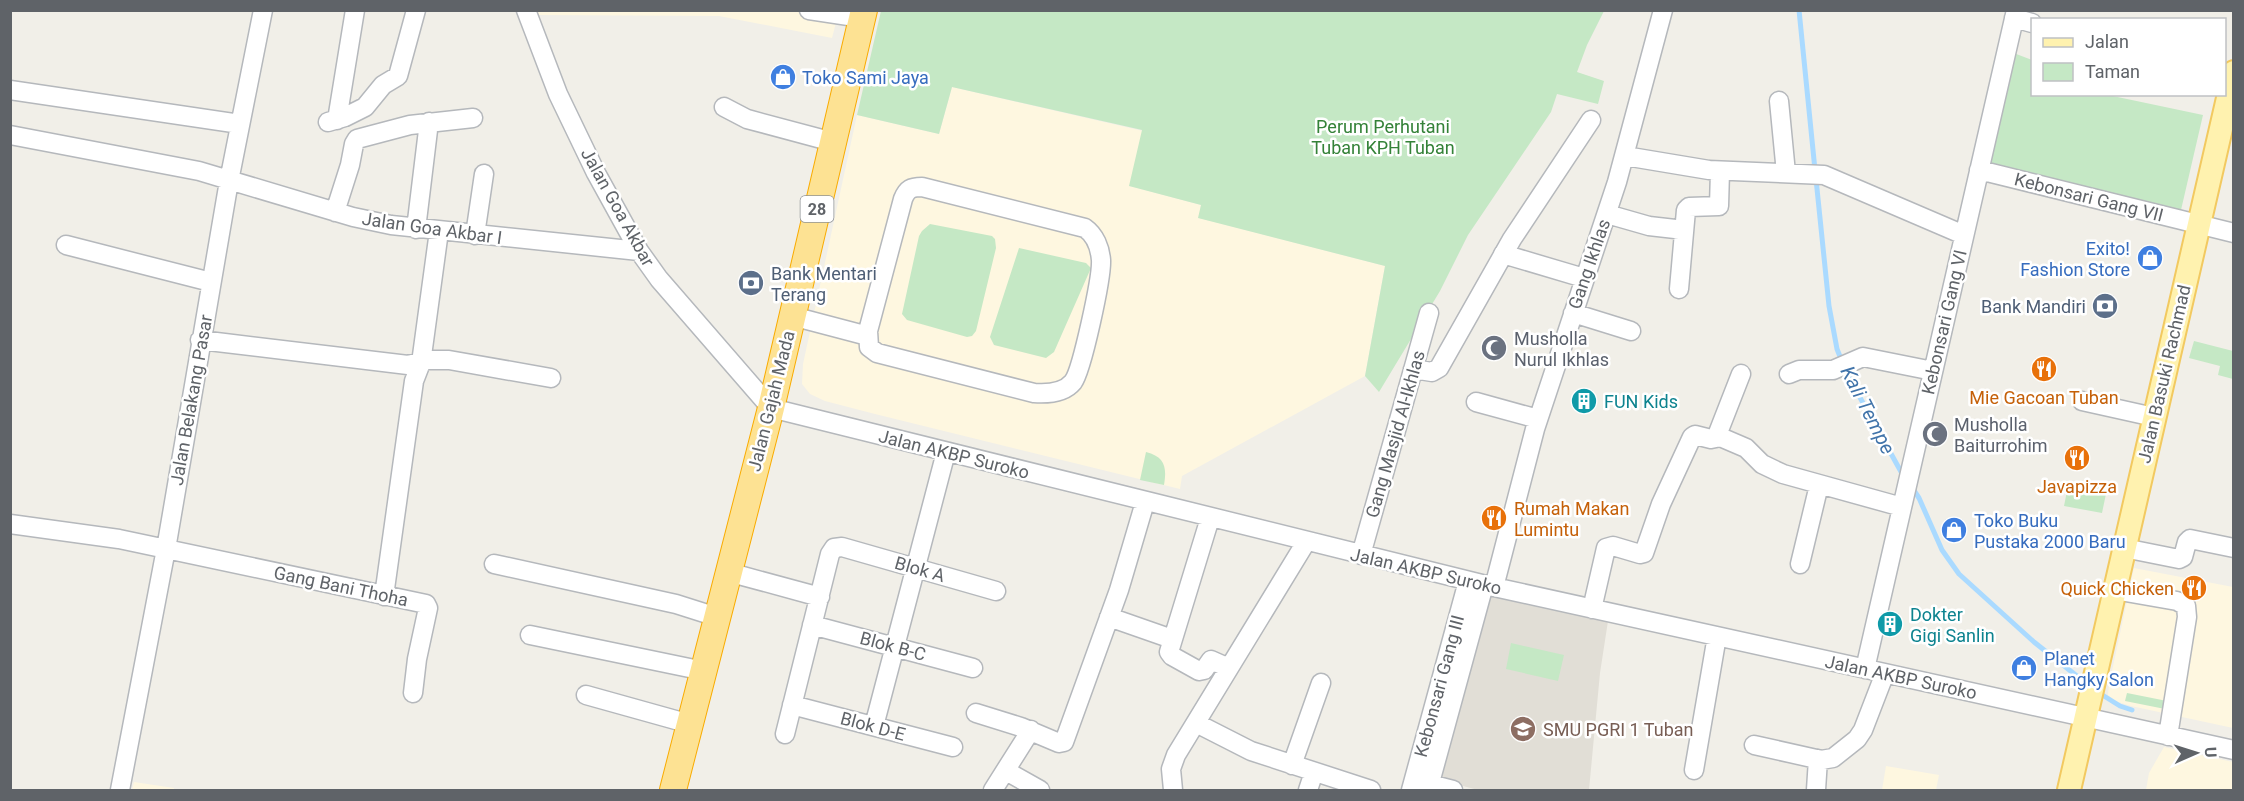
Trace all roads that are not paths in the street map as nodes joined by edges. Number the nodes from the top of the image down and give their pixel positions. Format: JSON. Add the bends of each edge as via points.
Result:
{"nodes":[{"id":1,"x":263,"y":10,"type":"edge"},
{"id":2,"x":355,"y":10,"type":"edge"},
{"id":3,"x":416,"y":10,"type":"edge"},
{"id":4,"x":526,"y":10,"type":"edge"},
{"id":5,"x":1664,"y":10,"type":"edge"},
{"id":6,"x":810,"y":11,"type":"edge"},
{"id":7,"x":863,"y":14,"type":"edge"},
{"id":8,"x":2015,"y":14,"type":"edge"},
{"id":9,"x":2031,"y":22,"type":"edge"},
{"id":10,"x":2230,"y":83,"type":"edge"},
{"id":11,"x":10,"y":90,"type":"edge"},
{"id":12,"x":1779,"y":101,"type":"dead end"},
{"id":13,"x":724,"y":107,"type":"dead end"},
{"id":14,"x":473,"y":118,"type":"dead end"},
{"id":15,"x":1592,"y":120,"type":"dead end"},
{"id":16,"x":429,"y":122,"type":"junction"},
{"id":17,"x":240,"y":124,"type":"junction"},
{"id":18,"x":10,"y":135,"type":"edge"},
{"id":19,"x":833,"y":142,"type":"junction"},
{"id":20,"x":1625,"y":156,"type":"junction"},
{"id":21,"x":1979,"y":170,"type":"junction"},
{"id":22,"x":1720,"y":171,"type":"junction"},
{"id":23,"x":1786,"y":173,"type":"junction"},
{"id":24,"x":484,"y":174,"type":"dead end"},
{"id":25,"x":229,"y":181,"type":"junction"},
{"id":26,"x":335,"y":212,"type":"junction"},
{"id":27,"x":1606,"y":214,"type":"junction"},
{"id":28,"x":2199,"y":223,"type":"junction"},
{"id":29,"x":416,"y":229,"type":"junction"},
{"id":30,"x":1684,"y":230,"type":"junction"},
{"id":31,"x":439,"y":231,"type":"junction"},
{"id":32,"x":2234,"y":233,"type":"edge"},
{"id":33,"x":475,"y":235,"type":"junction"},
{"id":34,"x":1964,"y":235,"type":"junction"},
{"id":35,"x":66,"y":245,"type":"dead end"},
{"id":36,"x":639,"y":251,"type":"junction"},
{"id":37,"x":1503,"y":254,"type":"junction"},
{"id":38,"x":1584,"y":278,"type":"junction"},
{"id":39,"x":211,"y":282,"type":"junction"},
{"id":40,"x":1679,"y":289,"type":"dead end"},
{"id":41,"x":1429,"y":313,"type":"dead end"},
{"id":42,"x":1573,"y":313,"type":"junction"},
{"id":43,"x":792,"y":316,"type":"junction"},
{"id":44,"x":1631,"y":331,"type":"dead end"},
{"id":45,"x":868,"y":339,"type":"junction"},
{"id":46,"x":200,"y":340,"type":"junction"},
{"id":47,"x":868,"y":362,"type":"dead end"},
{"id":48,"x":421,"y":363,"type":"junction"},
{"id":49,"x":1413,"y":369,"type":"junction"},
{"id":50,"x":1933,"y":371,"type":"junction"},
{"id":51,"x":1741,"y":374,"type":"dead end"},
{"id":52,"x":1790,"y":374,"type":"dead end"},
{"id":53,"x":551,"y":378,"type":"dead end"},
{"id":54,"x":2082,"y":401,"type":"dead end"},
{"id":55,"x":1476,"y":402,"type":"dead end"},
{"id":56,"x":771,"y":408,"type":"junction"},
{"id":57,"x":2154,"y":417,"type":"junction"},
{"id":58,"x":1538,"y":419,"type":"junction"},
{"id":59,"x":1718,"y":436,"type":"junction"},
{"id":60,"x":946,"y":452,"type":"junction"},
{"id":61,"x":1819,"y":485,"type":"junction"},
{"id":62,"x":1145,"y":502,"type":"junction"},
{"id":63,"x":1902,"y":505,"type":"junction"},
{"id":64,"x":1210,"y":518,"type":"junction"},
{"id":65,"x":10,"y":524,"type":"edge"},
{"id":66,"x":1306,"y":542,"type":"junction"},
{"id":67,"x":2124,"y":548,"type":"junction"},
{"id":68,"x":2234,"y":548,"type":"edge"},
{"id":69,"x":166,"y":549,"type":"junction"},
{"id":70,"x":1360,"y":555,"type":"junction"},
{"id":71,"x":494,"y":564,"type":"dead end"},
{"id":72,"x":1800,"y":564,"type":"dead end"},
{"id":73,"x":916,"y":568,"type":"junction"},
{"id":74,"x":729,"y":572,"type":"junction"},
{"id":75,"x":1471,"y":582,"type":"junction"},
{"id":76,"x":2115,"y":590,"type":"junction"},
{"id":77,"x":996,"y":591,"type":"dead end"},
{"id":78,"x":384,"y":596,"type":"junction"},
{"id":79,"x":820,"y":597,"type":"junction"},
{"id":80,"x":1592,"y":609,"type":"junction"},
{"id":81,"x":717,"y":617,"type":"junction"},
{"id":82,"x":1109,"y":617,"type":"junction"},
{"id":83,"x":812,"y":625,"type":"junction"},
{"id":84,"x":530,"y":635,"type":"dead end"},
{"id":85,"x":1717,"y":636,"type":"junction"},
{"id":86,"x":1172,"y":639,"type":"junction"},
{"id":87,"x":895,"y":647,"type":"junction"},
{"id":88,"x":973,"y":668,"type":"dead end"},
{"id":89,"x":1229,"y":669,"type":"junction"},
{"id":90,"x":1865,"y":669,"type":"junction"},
{"id":91,"x":704,"y":671,"type":"junction"},
{"id":92,"x":1885,"y":673,"type":"junction"},
{"id":93,"x":1321,"y":683,"type":"dead end"},
{"id":94,"x":413,"y":693,"type":"dead end"},
{"id":95,"x":586,"y":695,"type":"dead end"},
{"id":96,"x":792,"y":705,"type":"junction"},
{"id":97,"x":2088,"y":708,"type":"junction"},
{"id":98,"x":976,"y":713,"type":"dead end"},
{"id":99,"x":1196,"y":723,"type":"junction"},
{"id":100,"x":690,"y":724,"type":"junction"},
{"id":101,"x":874,"y":726,"type":"junction"},
{"id":102,"x":1031,"y":730,"type":"junction"},
{"id":103,"x":785,"y":734,"type":"dead end"},
{"id":104,"x":2168,"y":736,"type":"junction"},
{"id":105,"x":1754,"y":745,"type":"dead end"},
{"id":106,"x":953,"y":747,"type":"dead end"},
{"id":107,"x":2234,"y":750,"type":"edge"},
{"id":108,"x":1818,"y":759,"type":"junction"},
{"id":109,"x":1292,"y":765,"type":"junction"},
{"id":110,"x":1694,"y":770,"type":"dead end"},
{"id":111,"x":1006,"y":771,"type":"junction"},
{"id":112,"x":1314,"y":772,"type":"junction"},
{"id":113,"x":1421,"y":786,"type":"edge"},
{"id":114,"x":120,"y":790,"type":"edge"},
{"id":115,"x":673,"y":790,"type":"edge"},
{"id":116,"x":993,"y":790,"type":"edge"},
{"id":117,"x":1040,"y":790,"type":"edge"},
{"id":118,"x":1173,"y":790,"type":"edge"},
{"id":119,"x":1308,"y":790,"type":"edge"},
{"id":120,"x":1371,"y":790,"type":"edge"},
{"id":121,"x":1453,"y":790,"type":"edge"},
{"id":122,"x":1816,"y":790,"type":"edge"},
{"id":123,"x":2069,"y":790,"type":"edge"}],
"edges":[{"from":1,"to":17,"type":"street","name":"Jalan Belakang Pasar"},
{"from":2,"to":3,"type":"street","via":[[332,121],[365,107],[383,85],[398,76]]},
{"from":4,"to":36,"type":"street","name":"Jalan Goa Akbar","via":[[558,94]]},
{"from":5,"to":20,"type":"street","name":"Gang Ikhlas"},
{"from":6,"to":7,"type":"street"},
{"from":7,"to":19,"type":"highway","name":"Jalan Gajah Mada","number":"28"},
{"from":8,"to":9,"type":"street"},
{"from":8,"to":21,"type":"street","name":"Kebonsari Gang VI"},
{"from":10,"to":28,"type":"main road","name":"Jalan Basuki Rachmad"},
{"from":11,"to":17,"type":"street"},
{"from":12,"to":23,"type":"street"},
{"from":13,"to":19,"type":"street","via":[[747,119]]},
{"from":14,"to":16,"type":"street"},
{"from":15,"to":37,"type":"street"},
{"from":16,"to":26,"type":"street","via":[[357,139]]},
{"from":16,"to":29,"type":"street"},
{"from":17,"to":25,"type":"street","name":"Jalan Belakang Pasar"},
{"from":18,"to":25,"type":"street","name":"Jalan Goa Akbar I","via":[[199,171]]},
{"from":19,"to":43,"type":"highway","name":"Jalan Gajah Mada","number":"28"},
{"from":20,"to":22,"type":"street"},
{"from":20,"to":27,"type":"street","name":"Gang Ikhlas"},
{"from":21,"to":28,"type":"street","name":"Kebonsari Gang VII"},
{"from":21,"to":34,"type":"street","name":"Kebonsari Gang VI"},
{"from":22,"to":23,"type":"street"},
{"from":22,"to":30,"type":"street","via":[[1719,206],[1687,208]]},
{"from":23,"to":34,"type":"street","via":[[1832,177]]},
{"from":24,"to":33,"type":"street"},
{"from":25,"to":26,"type":"street","name":"Jalan Goa Akbar I"},
{"from":25,"to":39,"type":"street","name":"Jalan Belakang Pasar"},
{"from":26,"to":29,"type":"street","name":"Jalan Goa Akbar I"},
{"from":27,"to":30,"type":"street","via":[[1649,226]]},
{"from":27,"to":38,"type":"street","name":"Gang Ikhlas"},
{"from":28,"to":32,"type":"street","name":"Kebonsari Gang VII"},
{"from":28,"to":57,"type":"main road","name":"Jalan Basuki Rachmad"},
{"from":29,"to":31,"type":"street","name":"Jalan Goa Akbar I"},
{"from":30,"to":40,"type":"street"},
{"from":31,"to":33,"type":"street","name":"Jalan Goa Akbar I"},
{"from":31,"to":48,"type":"street"},
{"from":33,"to":36,"type":"street","name":"Jalan Goa Akbar I"},
{"from":34,"to":50,"type":"street","name":"Kebonsari Gang VI"},
{"from":35,"to":39,"type":"street"},
{"from":36,"to":56,"type":"street","name":"Jalan Goa Akbar"},
{"from":37,"to":38,"type":"street"},
{"from":37,"to":49,"type":"street","via":[[1438,370]]},
{"from":38,"to":42,"type":"street","name":"Gang Ikhlas"},
{"from":39,"to":46,"type":"street","name":"Jalan Belakang Pasar"},
{"from":41,"to":49,"type":"street","name":"Gang Masjid Al-Ikhlas"},
{"from":42,"to":44,"type":"street"},
{"from":42,"to":58,"type":"street","name":"Gang Ikhlas"},
{"from":43,"to":45,"type":"street"},
{"from":43,"to":56,"type":"highway","name":"Jalan Gajah Mada","number":"28"},
{"from":45,"to":45,"type":"street","via":[[903,199],[910,188],[922,187],[1085,228],[1099,249],[1100,272],[1080,368],[1066,388],[1034,393],[877,354]]},
{"from":45,"to":47,"type":"street"},
{"from":46,"to":48,"type":"street","via":[[379,363]]},
{"from":46,"to":69,"type":"street","name":"Jalan Belakang Pasar"},
{"from":48,"to":53,"type":"street","via":[[449,360]]},
{"from":48,"to":78,"type":"street","via":[[414,381]]},
{"from":49,"to":70,"type":"street","name":"Gang Masjid Al-Ikhlas"},
{"from":50,"to":52,"type":"street","via":[[1867,357],[1829,371],[1799,370]]},
{"from":50,"to":63,"type":"street","name":"Kebonsari Gang VI"},
{"from":51,"to":59,"type":"street"},
{"from":54,"to":57,"type":"street"},
{"from":55,"to":58,"type":"street"},
{"from":56,"to":60,"type":"street","name":"Jalan AKBP Suroko"},
{"from":56,"to":74,"type":"highway","name":"Jalan Gajah Mada","number":"28"},
{"from":57,"to":67,"type":"main road","name":"Jalan Basuki Rachmad"},
{"from":58,"to":75,"type":"street","name":"Gang Ikhlas","via":[[1518,490]]},
{"from":59,"to":61,"type":"street","via":[[1746,448],[1769,468]]},
{"from":59,"to":80,"type":"street","via":[[1692,437],[1661,504],[1644,553],[1613,546],[1606,549]]},
{"from":60,"to":62,"type":"street","name":"Jalan AKBP Suroko"},
{"from":60,"to":73,"type":"street"},
{"from":61,"to":63,"type":"street"},
{"from":61,"to":72,"type":"street"},
{"from":62,"to":64,"type":"street","name":"Jalan AKBP Suroko"},
{"from":62,"to":82,"type":"street"},
{"from":63,"to":90,"type":"street","name":"Kebonsari Gang VI"},
{"from":64,"to":66,"type":"street","name":"Jalan AKBP Suroko"},
{"from":64,"to":86,"type":"street"},
{"from":65,"to":69,"type":"street","name":"Gang Bani Thoha"},
{"from":66,"to":70,"type":"street","name":"Jalan AKBP Suroko"},
{"from":66,"to":89,"type":"street"},
{"from":67,"to":68,"type":"street","via":[[2179,559],[2190,539]]},
{"from":67,"to":76,"type":"main road","name":"Jalan Basuki Rachmad"},
{"from":69,"to":78,"type":"street","name":"Gang Bani Thoha"},
{"from":69,"to":114,"type":"street","name":"Jalan Belakang Pasar"},
{"from":70,"to":75,"type":"street","name":"Jalan AKBP Suroko"},
{"from":71,"to":81,"type":"street","via":[[676,604]]},
{"from":73,"to":77,"type":"street","name":"Blok A"},
{"from":73,"to":79,"type":"street","name":"Blok A","via":[[836,548],[830,554]]},
{"from":73,"to":87,"type":"street"},
{"from":74,"to":79,"type":"street"},
{"from":74,"to":81,"type":"highway","name":"Jalan Gajah Mada","number":"28"},
{"from":75,"to":80,"type":"street","name":"Jalan AKBP Suroko"},
{"from":75,"to":113,"type":"street","name":"Kebonsari Gang III","via":[[1455,660]]},
{"from":76,"to":97,"type":"main road","name":"Jalan Basuki Rachmad"},
{"from":76,"to":104,"type":"street","via":[[2186,606]]},
{"from":78,"to":94,"type":"street","name":"Gang Bani Thoha","via":[[428,606]]},
{"from":79,"to":83,"type":"street"},
{"from":80,"to":85,"type":"street","name":"Jalan AKBP Suroko"},
{"from":81,"to":91,"type":"highway","name":"Jalan Gajah Mada","number":"28"},
{"from":82,"to":86,"type":"street"},
{"from":82,"to":102,"type":"street","via":[[1064,742]]},
{"from":83,"to":87,"type":"street","name":"Blok B-C"},
{"from":83,"to":96,"type":"street"},
{"from":84,"to":91,"type":"street"},
{"from":85,"to":90,"type":"street","name":"Jalan AKBP Suroko"},
{"from":85,"to":110,"type":"street"},
{"from":86,"to":89,"type":"street","via":[[1171,655],[1199,671],[1211,660]]},
{"from":87,"to":88,"type":"street","name":"Blok B-C"},
{"from":87,"to":101,"type":"street"},
{"from":89,"to":99,"type":"street"},
{"from":90,"to":92,"type":"street","name":"Jalan AKBP Suroko"},
{"from":91,"to":100,"type":"highway","name":"Jalan Gajah Mada","number":"28"},
{"from":92,"to":97,"type":"street","name":"Jalan AKBP Suroko"},
{"from":92,"to":108,"type":"street","via":[[1857,739],[1833,758]]},
{"from":93,"to":109,"type":"street"},
{"from":95,"to":100,"type":"street"},
{"from":96,"to":101,"type":"street","name":"Blok D-E"},
{"from":96,"to":103,"type":"street"},
{"from":97,"to":104,"type":"street","name":"Jalan AKBP Suroko"},
{"from":97,"to":123,"type":"main road"},
{"from":98,"to":102,"type":"street"},
{"from":99,"to":109,"type":"street","via":[[1234,744]]},
{"from":99,"to":118,"type":"street","via":[[1172,765]]},
{"from":100,"to":115,"type":"highway","name":"Jalan Gajah Mada","number":"28"},
{"from":101,"to":106,"type":"street","name":"Blok D-E"},
{"from":102,"to":111,"type":"street"},
{"from":104,"to":107,"type":"street","name":"Jalan AKBP Suroko"},
{"from":105,"to":108,"type":"street"},
{"from":108,"to":122,"type":"street"},
{"from":109,"to":112,"type":"street"},
{"from":111,"to":116,"type":"street"},
{"from":111,"to":117,"type":"street"},
{"from":112,"to":119,"type":"street"},
{"from":112,"to":120,"type":"street"},
{"from":113,"to":121,"type":"street"}]}
